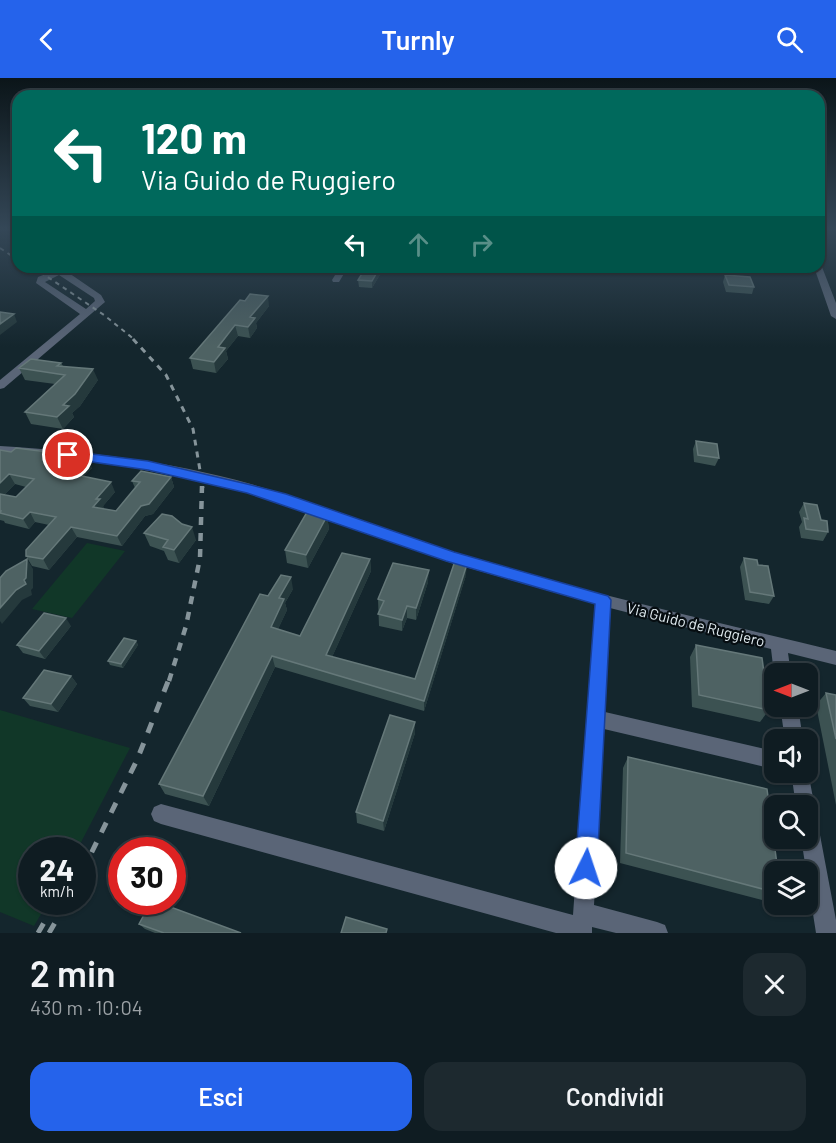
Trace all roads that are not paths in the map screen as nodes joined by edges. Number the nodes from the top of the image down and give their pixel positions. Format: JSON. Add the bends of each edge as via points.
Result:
{"nodes":[{"id":1,"x":51,"y":273,"type":"edge"},
{"id":2,"x":63,"y":273,"type":"edge"},
{"id":3,"x":340,"y":273,"type":"edge"},
{"id":4,"x":820,"y":273,"type":"edge"},
{"id":5,"x":336,"y":280,"type":"dead end"},
{"id":6,"x":87,"y":314,"type":"junction"},
{"id":7,"x":836,"y":316,"type":"edge"},
{"id":8,"x":0,"y":386,"type":"edge"},
{"id":9,"x":0,"y":450,"type":"edge"},
{"id":10,"x":603,"y":600,"type":"junction"},
{"id":11,"x":778,"y":644,"type":"junction"},
{"id":12,"x":836,"y":658,"type":"edge"},
{"id":13,"x":781,"y":663,"type":"edge"},
{"id":14,"x":603,"y":720,"type":"dead end"},
{"id":15,"x":764,"y":758,"type":"edge"},
{"id":16,"x":161,"y":814,"type":"dead end"},
{"id":17,"x":813,"y":849,"type":"edge"},
{"id":18,"x":582,"y":925,"type":"edge"},
{"id":19,"x":657,"y":933,"type":"edge"},
{"id":20,"x":827,"y":933,"type":"edge"}],
"edges":[{"from":1,"to":6,"type":"street","via":[[40,283]]},
{"from":2,"to":6,"type":"street","via":[[100,300]]},
{"from":3,"to":5,"type":"street"},
{"from":4,"to":7,"type":"street"},
{"from":6,"to":8,"type":"street"},
{"from":9,"to":10,"type":"street","name":"Via Guido de Ruggiero","via":[[131,463],[247,488],[451,557]]},
{"from":10,"to":11,"type":"street","name":"Via Guido de Ruggiero"},
{"from":10,"to":18,"type":"street"},
{"from":11,"to":12,"type":"street","name":"Via Guido de Ruggiero"},
{"from":11,"to":13,"type":"street"},
{"from":14,"to":15,"type":"street"},
{"from":16,"to":18,"type":"street"},
{"from":17,"to":20,"type":"street"},
{"from":18,"to":19,"type":"street"}]}
